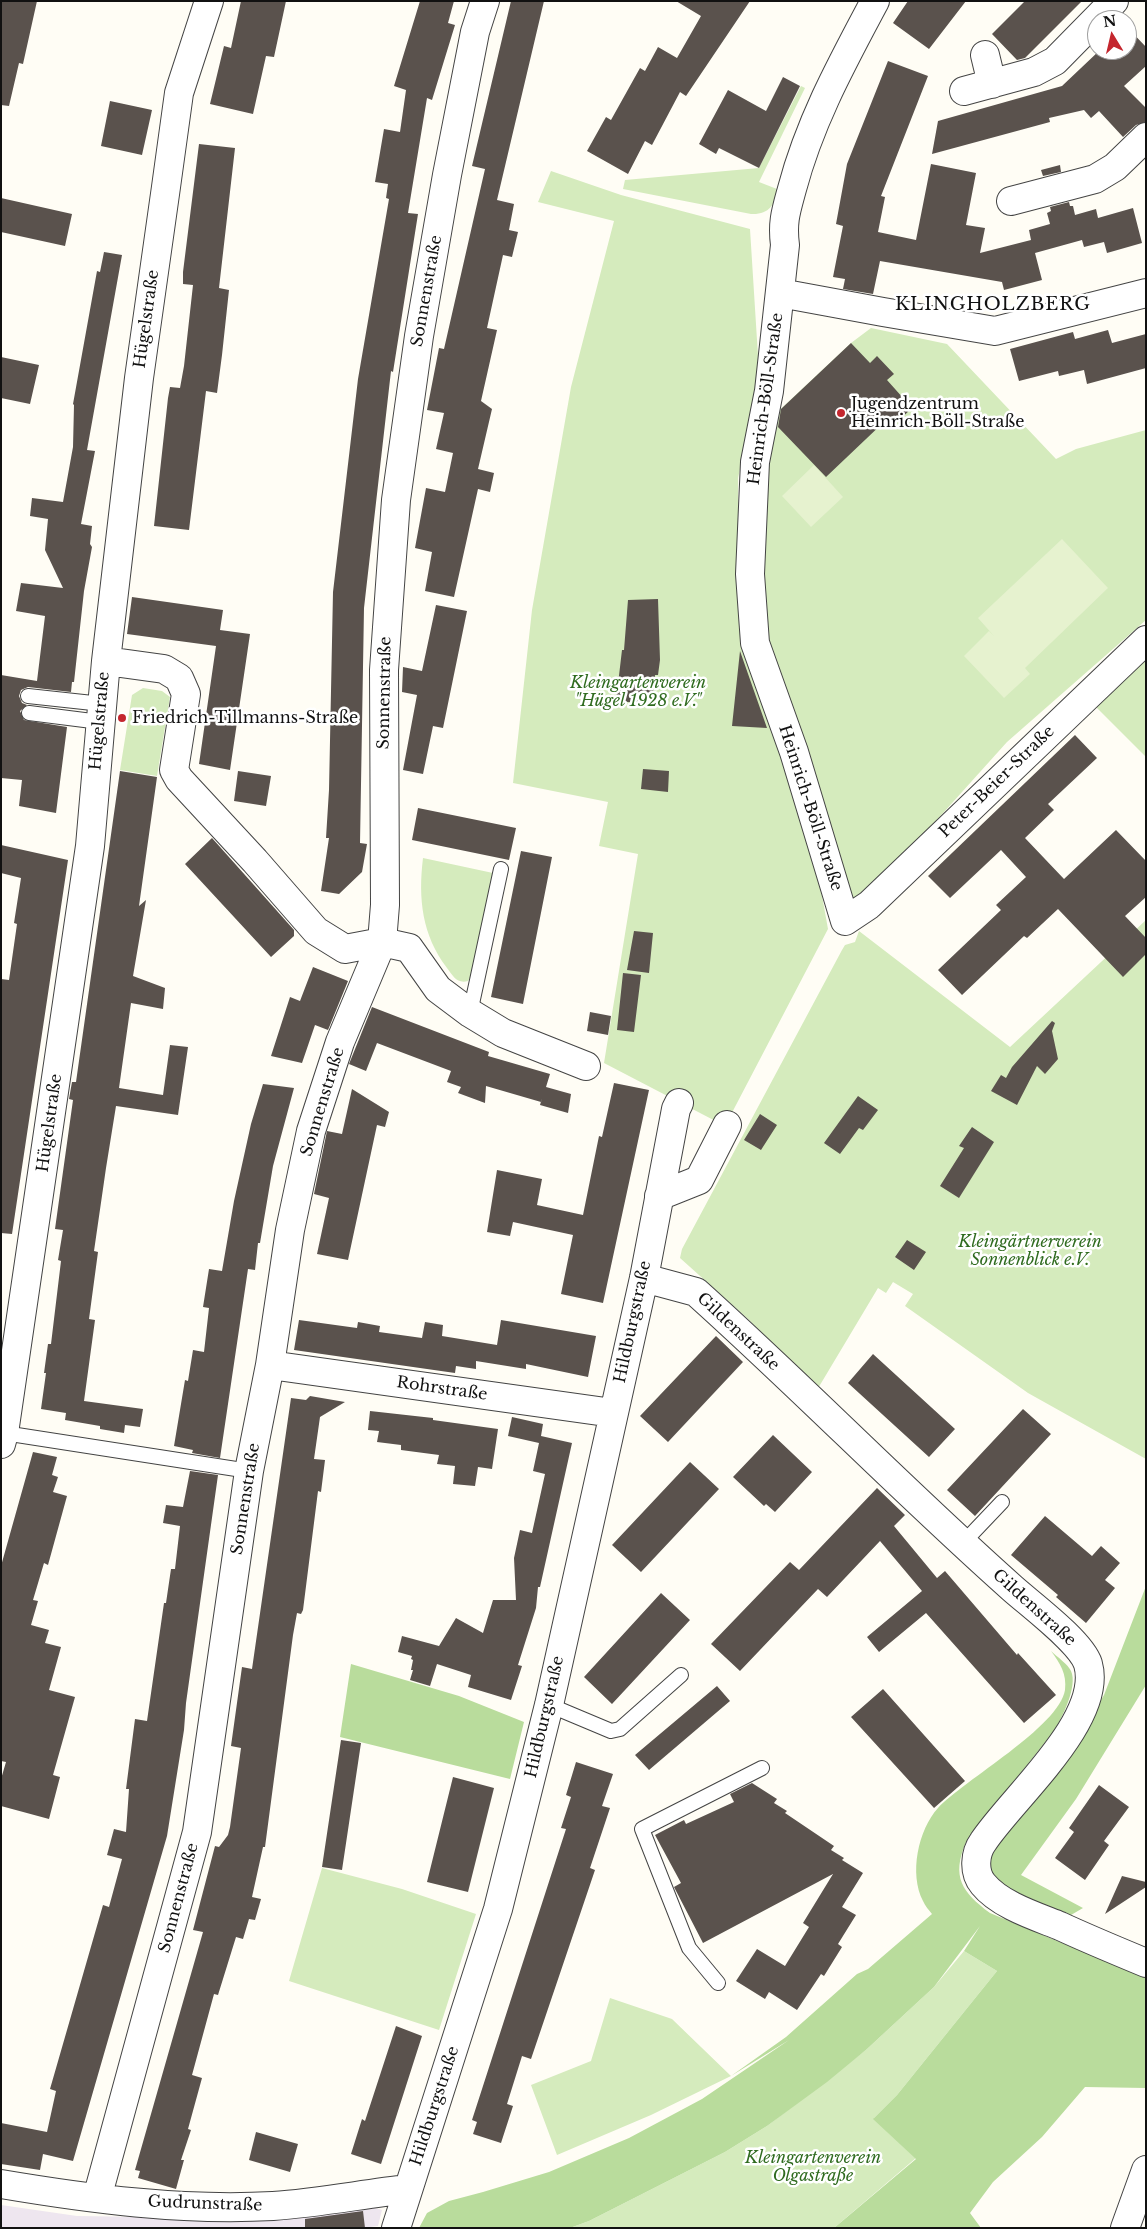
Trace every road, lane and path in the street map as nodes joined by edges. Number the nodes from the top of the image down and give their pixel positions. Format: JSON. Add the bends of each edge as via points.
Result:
{"nodes":[{"id":1,"x":209,"y":1,"type":"edge"},
{"id":2,"x":485,"y":1,"type":"edge"},
{"id":3,"x":875,"y":1,"type":"edge"},
{"id":4,"x":1114,"y":1,"type":"edge"},
{"id":5,"x":985,"y":55,"type":"dead end"},
{"id":6,"x":992,"y":84,"type":"junction"},
{"id":7,"x":964,"y":91,"type":"dead end"},
{"id":8,"x":1146,"y":137,"type":"edge"},
{"id":9,"x":1011,"y":201,"type":"dead end"},
{"id":10,"x":780,"y":292,"type":"junction"},
{"id":11,"x":1146,"y":293,"type":"edge"},
{"id":12,"x":1146,"y":640,"type":"edge"},
{"id":13,"x":106,"y":661,"type":"junction"},
{"id":14,"x":28,"y":696,"type":"dead end"},
{"id":15,"x":29,"y":713,"type":"dead end"},
{"id":16,"x":101,"y":713,"type":"junction"},
{"id":17,"x":501,"y":869,"type":"dead end"},
{"id":18,"x":845,"y":921,"type":"joint"},
{"id":19,"x":382,"y":942,"type":"junction"},
{"id":20,"x":470,"y":1014,"type":"junction"},
{"id":21,"x":586,"y":1066,"type":"dead end"},
{"id":22,"x":679,"y":1103,"type":"dead end"},
{"id":23,"x":727,"y":1125,"type":"dead end"},
{"id":24,"x":658,"y":1196,"type":"junction"},
{"id":25,"x":644,"y":1278,"type":"junction"},
{"id":26,"x":270,"y":1365,"type":"junction"},
{"id":27,"x":613,"y":1413,"type":"junction"},
{"id":28,"x":3,"y":1439,"type":"edge"},
{"id":29,"x":249,"y":1471,"type":"junction"},
{"id":30,"x":1002,"y":1502,"type":"dead end"},
{"id":31,"x":963,"y":1543,"type":"junction"},
{"id":32,"x":681,"y":1675,"type":"dead end"},
{"id":33,"x":549,"y":1705,"type":"junction"},
{"id":34,"x":762,"y":1768,"type":"dead end"},
{"id":35,"x":1146,"y":1964,"type":"edge"},
{"id":36,"x":718,"y":1984,"type":"dead end"},
{"id":37,"x":1146,"y":2170,"type":"edge"},
{"id":38,"x":1,"y":2184,"type":"edge"},
{"id":39,"x":408,"y":2189,"type":"junction"},
{"id":40,"x":97,"y":2198,"type":"junction"},
{"id":41,"x":396,"y":2228,"type":"edge"},
{"id":42,"x":1125,"y":2228,"type":"edge"}],
"edges":[{"from":1,"to":13,"type":"street","name":"Hügelstraße","via":[[180,93],[139,378]]},
{"from":2,"to":19,"type":"street","name":"Sonnenstraße","via":[[474,32],[449,166],[419,336],[396,500],[384,670],[385,905]]},
{"from":3,"to":10,"type":"street","name":"Heinrich-Böll-Straße","via":[[826,92],[799,164],[782,227],[785,245]]},
{"from":4,"to":6,"type":"street","via":[[1055,61],[1034,72]]},
{"from":5,"to":6,"type":"street"},
{"from":6,"to":7,"type":"street"},
{"from":8,"to":9,"type":"street","via":[[1115,168],[1095,179]]},
{"from":10,"to":11,"type":"street","via":[[995,331]]},
{"from":10,"to":18,"type":"street","name":"Heinrich-Böll-Straße","via":[[769,391],[755,462],[750,574],[754,643],[794,752]]},
{"from":12,"to":18,"type":"street","name":"Peter-Beier-Straße","via":[[869,905]]},
{"from":13,"to":16,"type":"street","name":"Hügelstraße"},
{"from":13,"to":19,"type":"street","via":[[164,669],[179,678],[186,694],[174,770],[179,779],[316,931],[345,949]]},
{"from":14,"to":16,"type":"lane"},
{"from":15,"to":16,"type":"lane"},
{"from":16,"to":28,"type":"street","name":"Hügelstraße","via":[[90,846]]},
{"from":17,"to":20,"type":"lane"},
{"from":19,"to":20,"type":"street","via":[[409,948],[438,989]]},
{"from":19,"to":26,"type":"street","name":"Sonnenstraße","via":[[340,1042],[311,1131],[290,1230]]},
{"from":20,"to":21,"type":"street","via":[[503,1033]]},
{"from":22,"to":24,"type":"street","name":"Hildburgstraße"},
{"from":23,"to":24,"type":"street","via":[[699,1180]]},
{"from":24,"to":25,"type":"street","name":"Hildburgstraße"},
{"from":25,"to":27,"type":"street","name":"Hildburgstraße"},
{"from":25,"to":31,"type":"street","name":"Gildenstraße","via":[[696,1292]]},
{"from":26,"to":27,"type":"street","name":"Rohrstraße"},
{"from":26,"to":29,"type":"street","name":"Sonnenstraße"},
{"from":27,"to":33,"type":"street","name":"Hildburgstraße"},
{"from":28,"to":29,"type":"lane"},
{"from":29,"to":40,"type":"street","name":"Sonnenstraße","via":[[197,1832]]},
{"from":30,"to":31,"type":"lane"},
{"from":31,"to":35,"type":"street","name":"Gildenstraße","via":[[1076,1645],[1088,1664],[1090,1681],[1072,1730],[982,1843],[976,1865],[978,1875],[983,1884],[1009,1904]]},
{"from":32,"to":33,"type":"lane","via":[[620,1730],[611,1731]]},
{"from":33,"to":39,"type":"street","name":"Hildburgstraße","via":[[498,1909]]},
{"from":34,"to":36,"type":"lane","via":[[642,1829],[689,1948]]},
{"from":37,"to":42,"type":"street"},
{"from":38,"to":40,"type":"street","name":"Gudrunstraße"},
{"from":39,"to":40,"type":"street","name":"Gudrunstraße","via":[[273,2206],[178,2206]]},
{"from":39,"to":41,"type":"street","name":"Hildburgstraße"}]}
